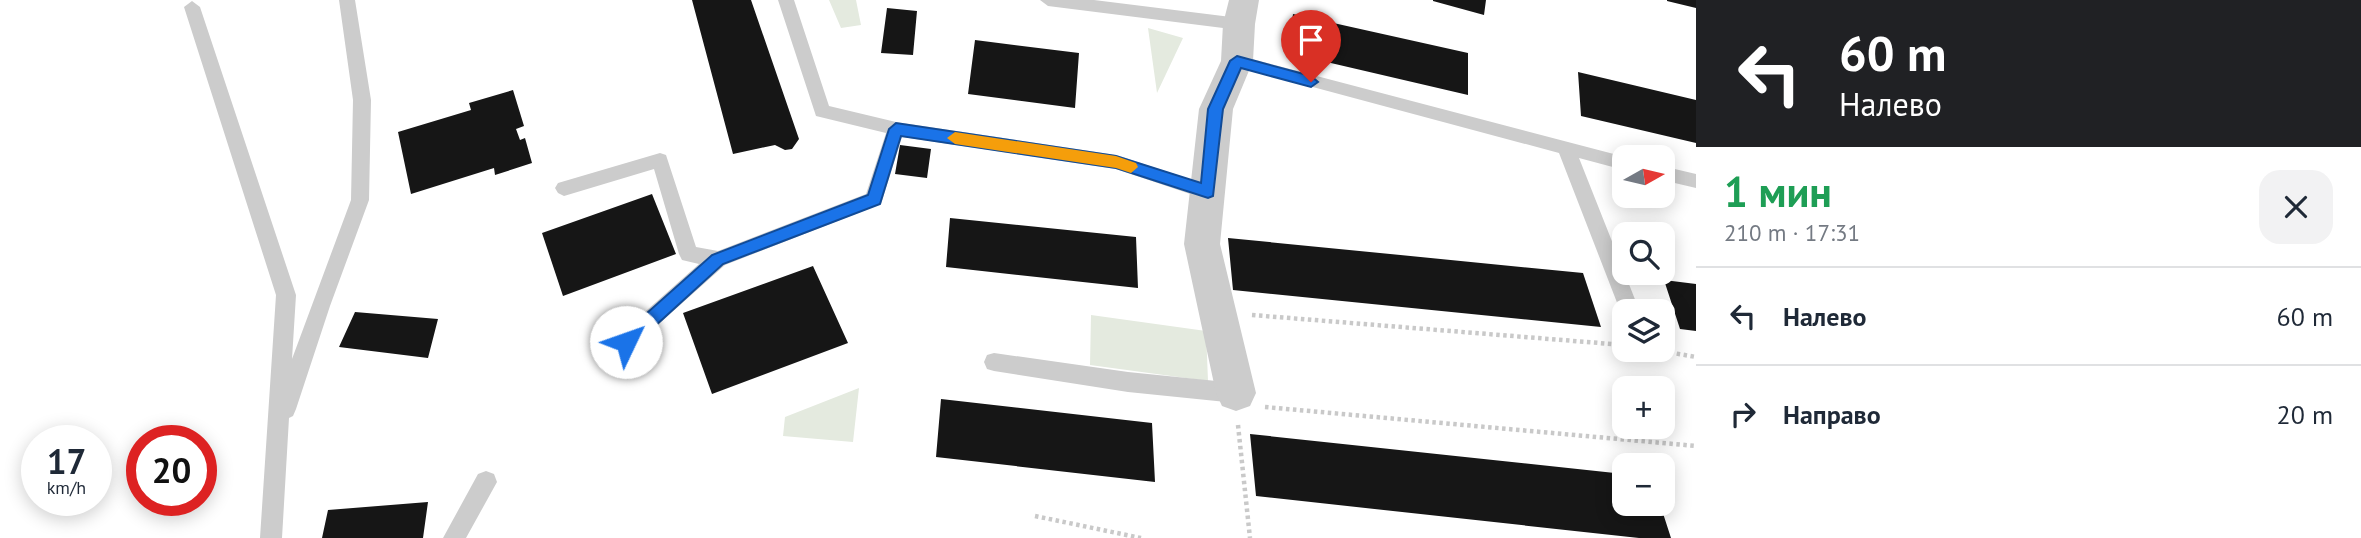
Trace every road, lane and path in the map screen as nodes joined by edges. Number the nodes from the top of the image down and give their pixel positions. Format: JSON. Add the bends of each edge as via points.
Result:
{"nodes":[{"id":1,"x":347,"y":0,"type":"edge"},
{"id":2,"x":786,"y":0,"type":"edge"},
{"id":3,"x":1048,"y":0,"type":"edge"},
{"id":4,"x":192,"y":7,"type":"dead end"},
{"id":5,"x":1241,"y":12,"type":"edge"},
{"id":6,"x":1237,"y":61,"type":"junction"},
{"id":7,"x":896,"y":129,"type":"junction"},
{"id":8,"x":1566,"y":148,"type":"junction"},
{"id":9,"x":1612,"y":160,"type":"edge"},
{"id":10,"x":1675,"y":176,"type":"edge"},
{"id":11,"x":1696,"y":181,"type":"edge"},
{"id":12,"x":564,"y":187,"type":"dead end"},
{"id":13,"x":1208,"y":192,"type":"junction"},
{"id":14,"x":718,"y":259,"type":"junction"},
{"id":15,"x":1625,"y":299,"type":"edge"},
{"id":16,"x":1218,"y":310,"type":"junction"},
{"id":17,"x":1612,"y":344,"type":"edge"},
{"id":18,"x":620,"y":347,"type":"dead end"},
{"id":19,"x":1675,"y":353,"type":"edge"},
{"id":20,"x":1696,"y":357,"type":"edge"},
{"id":21,"x":994,"y":362,"type":"dead end"},
{"id":22,"x":1236,"y":399,"type":"junction"},
{"id":23,"x":277,"y":436,"type":"junction"},
{"id":24,"x":1696,"y":446,"type":"edge"},
{"id":25,"x":486,"y":482,"type":"dead end"},
{"id":26,"x":1035,"y":516,"type":"dead end"},
{"id":27,"x":271,"y":538,"type":"edge"},
{"id":28,"x":454,"y":538,"type":"edge"},
{"id":29,"x":1141,"y":538,"type":"edge"},
{"id":30,"x":1251,"y":538,"type":"edge"}],
"edges":[{"from":1,"to":23,"type":"lane","via":[[362,100],[360,200]]},
{"from":2,"to":7,"type":"lane","via":[[822,111]]},
{"from":3,"to":5,"type":"lane"},
{"from":4,"to":23,"type":"lane","via":[[286,295]]},
{"from":5,"to":6,"type":"street"},
{"from":6,"to":8,"type":"lane"},
{"from":6,"to":13,"type":"street","via":[[1216,109]]},
{"from":7,"to":13,"type":"lane","via":[[1116,162]]},
{"from":7,"to":14,"type":"lane","via":[[874,199]]},
{"from":8,"to":9,"type":"lane"},
{"from":8,"to":15,"type":"lane"},
{"from":10,"to":11,"type":"lane"},
{"from":12,"to":14,"type":"lane","via":[[660,160],[689,254]]},
{"from":13,"to":16,"type":"street","via":[[1202,244]]},
{"from":14,"to":18,"type":"lane"},
{"from":16,"to":17,"type":"path"},
{"from":16,"to":22,"type":"street"},
{"from":19,"to":20,"type":"path"},
{"from":21,"to":22,"type":"lane"},
{"from":22,"to":24,"type":"path"},
{"from":22,"to":30,"type":"path"},
{"from":23,"to":27,"type":"lane"},
{"from":25,"to":28,"type":"lane"},
{"from":26,"to":29,"type":"path"}]}
